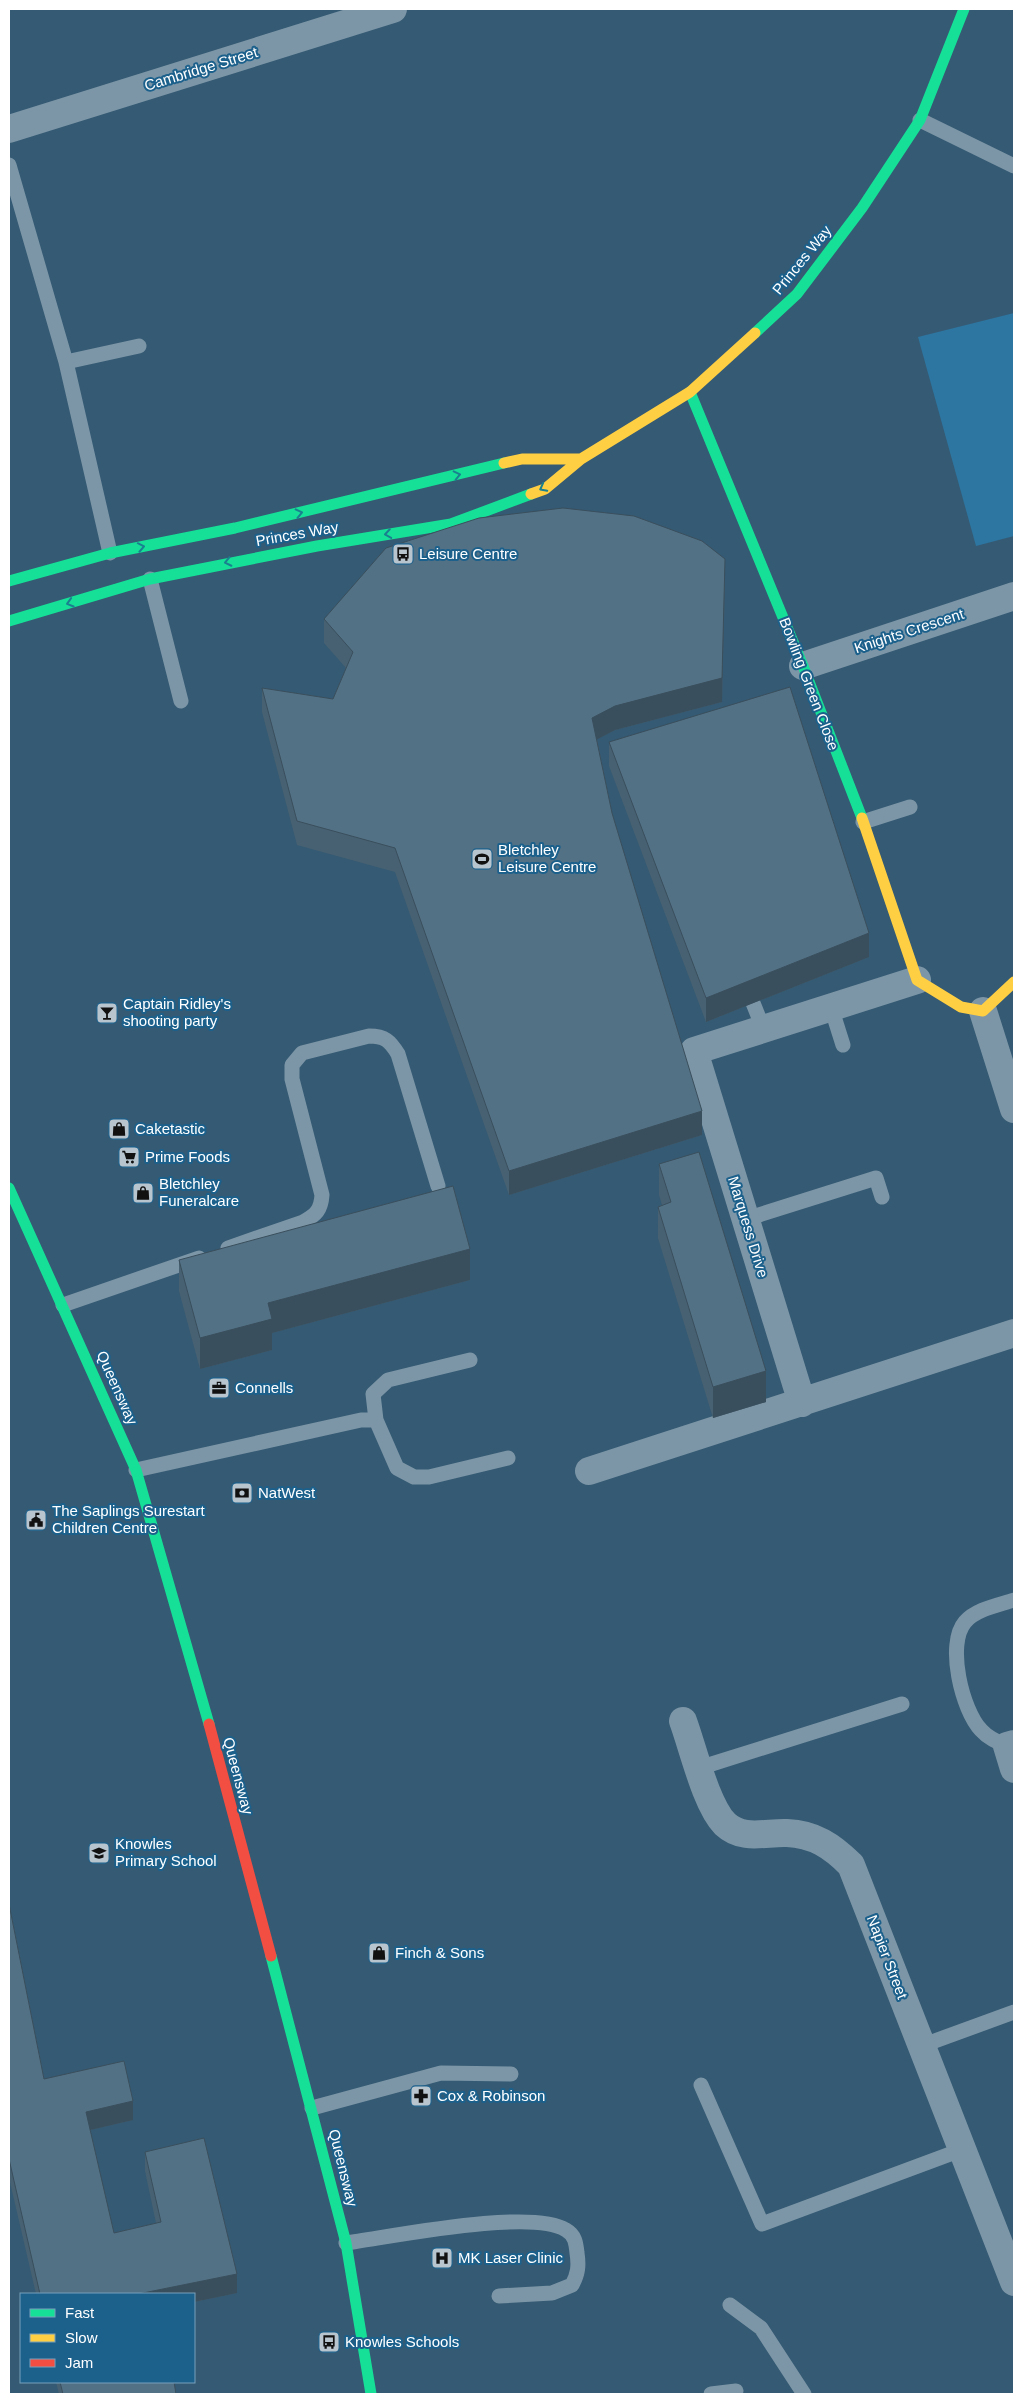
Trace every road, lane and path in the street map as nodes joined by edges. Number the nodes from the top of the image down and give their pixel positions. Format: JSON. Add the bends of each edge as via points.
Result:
{"nodes":[{"id":1,"x":393,"y":9,"type":"edge"},
{"id":2,"x":964,"y":9,"type":"edge"},
{"id":3,"x":920,"y":120,"type":"junction"},
{"id":4,"x":9,"y":129,"type":"edge"},
{"id":5,"x":9,"y":164,"type":"edge"},
{"id":6,"x":1014,"y":166,"type":"edge"},
{"id":7,"x":139,"y":346,"type":"dead end"},
{"id":8,"x":66,"y":362,"type":"junction"},
{"id":9,"x":690,"y":392,"type":"junction"},
{"id":10,"x":581,"y":458,"type":"junction"},
{"id":11,"x":110,"y":553,"type":"junction"},
{"id":12,"x":150,"y":578,"type":"junction"},
{"id":13,"x":9,"y":581,"type":"edge"},
{"id":14,"x":1014,"y":596,"type":"edge"},
{"id":15,"x":9,"y":621,"type":"edge"},
{"id":16,"x":803,"y":666,"type":"junction"},
{"id":17,"x":181,"y":701,"type":"dead end"},
{"id":18,"x":910,"y":807,"type":"dead end"},
{"id":19,"x":863,"y":822,"type":"junction"},
{"id":20,"x":917,"y":980,"type":"junction"},
{"id":21,"x":1014,"y":982,"type":"edge"},
{"id":22,"x":753,"y":1003,"type":"edge"},
{"id":23,"x":831,"y":1007,"type":"junction"},
{"id":24,"x":972,"y":1009,"type":"junction"},
{"id":25,"x":763,"y":1028,"type":"junction"},
{"id":26,"x":843,"y":1045,"type":"dead end"},
{"id":27,"x":1014,"y":1109,"type":"edge"},
{"id":28,"x":438,"y":1186,"type":"dead end"},
{"id":29,"x":9,"y":1188,"type":"edge"},
{"id":30,"x":882,"y":1197,"type":"dead end"},
{"id":31,"x":746,"y":1219,"type":"junction"},
{"id":32,"x":63,"y":1304,"type":"junction"},
{"id":33,"x":1014,"y":1334,"type":"edge"},
{"id":34,"x":470,"y":1360,"type":"dead end"},
{"id":35,"x":802,"y":1403,"type":"junction"},
{"id":36,"x":376,"y":1420,"type":"junction"},
{"id":37,"x":508,"y":1458,"type":"dead end"},
{"id":38,"x":136,"y":1470,"type":"junction"},
{"id":39,"x":589,"y":1471,"type":"dead end"},
{"id":40,"x":1014,"y":1600,"type":"edge"},
{"id":41,"x":902,"y":1704,"type":"dead end"},
{"id":42,"x":683,"y":1721,"type":"dead end"},
{"id":43,"x":1012,"y":1753,"type":"edge"},
{"id":44,"x":700,"y":1768,"type":"junction"},
{"id":45,"x":1014,"y":2012,"type":"edge"},
{"id":46,"x":921,"y":2046,"type":"junction"},
{"id":47,"x":511,"y":2074,"type":"dead end"},
{"id":48,"x":701,"y":2085,"type":"dead end"},
{"id":49,"x":312,"y":2108,"type":"junction"},
{"id":50,"x":961,"y":2150,"type":"junction"},
{"id":51,"x":346,"y":2243,"type":"junction"},
{"id":52,"x":1014,"y":2282,"type":"edge"},
{"id":53,"x":499,"y":2296,"type":"dead end"},
{"id":54,"x":730,"y":2305,"type":"dead end"},
{"id":55,"x":736,"y":2391,"type":"dead end"},
{"id":56,"x":371,"y":2394,"type":"edge"},
{"id":57,"x":711,"y":2394,"type":"edge"},
{"id":58,"x":804,"y":2394,"type":"edge"}],
"edges":[{"from":1,"to":4,"type":"street","name":"Cambridge Street"},
{"from":2,"to":3,"type":"street","name":"Princes Way"},
{"from":3,"to":6,"type":"lane"},
{"from":3,"to":9,"type":"street","name":"Princes Way","via":[[862,208],[797,294]]},
{"from":5,"to":8,"type":"lane"},
{"from":7,"to":8,"type":"lane"},
{"from":8,"to":11,"type":"lane"},
{"from":9,"to":10,"type":"street","name":"Princes Way"},
{"from":9,"to":16,"type":"street","name":"Bowling Green Close"},
{"from":11,"to":10,"type":"street","name":"Princes Way","one_way":true,"via":[[235,528],[522,459]]},
{"from":10,"to":12,"type":"street","name":"Princes Way","one_way":true,"via":[[545,489],[451,524],[308,547]]},
{"from":11,"to":13,"type":"street","name":"Princes Way"},
{"from":12,"to":15,"type":"street","name":"Princes Way","one_way":true},
{"from":12,"to":17,"type":"lane"},
{"from":14,"to":16,"type":"street","name":"Knights Crescent"},
{"from":16,"to":19,"type":"street","name":"Bowling Green Close"},
{"from":18,"to":19,"type":"lane"},
{"from":19,"to":20,"type":"street","name":"Bowling Green Close"},
{"from":20,"to":23,"type":"street"},
{"from":20,"to":24,"type":"street"},
{"from":21,"to":24,"type":"street"},
{"from":22,"to":25,"type":"lane"},
{"from":23,"to":25,"type":"street"},
{"from":23,"to":26,"type":"lane"},
{"from":24,"to":27,"type":"street"},
{"from":25,"to":31,"type":"street","name":"Marquess Drive","via":[[694,1051]]},
{"from":28,"to":32,"type":"lane","via":[[398,1054],[391,1042],[380,1036],[369,1036],[302,1053],[292,1065],[292,1079],[322,1195],[321,1208],[314,1216]]},
{"from":29,"to":32,"type":"street","name":"Queensway"},
{"from":30,"to":31,"type":"lane","via":[[876,1178]]},
{"from":31,"to":35,"type":"street","name":"Marquess Drive"},
{"from":32,"to":38,"type":"street","name":"Queensway"},
{"from":33,"to":35,"type":"street"},
{"from":34,"to":36,"type":"lane","via":[[388,1380],[373,1394]]},
{"from":35,"to":39,"type":"street"},
{"from":36,"to":37,"type":"lane","via":[[397,1468],[414,1477],[429,1477]]},
{"from":36,"to":38,"type":"lane","via":[[361,1420]]},
{"from":38,"to":49,"type":"street","name":"Queensway","via":[[188,1647]]},
{"from":40,"to":43,"type":"lane","via":[[966,1621],[960,1630],[955,1657],[973,1719],[981,1730]]},
{"from":41,"to":44,"type":"lane"},
{"from":42,"to":44,"type":"street","name":"Napier Street"},
{"from":44,"to":46,"type":"street","name":"Napier Street","via":[[713,1806],[725,1824],[751,1835],[786,1833],[825,1842],[850,1865]]},
{"from":45,"to":46,"type":"lane"},
{"from":46,"to":50,"type":"street","name":"Napier Street"},
{"from":47,"to":49,"type":"lane","via":[[441,2073]]},
{"from":48,"to":50,"type":"lane","via":[[762,2224]]},
{"from":49,"to":51,"type":"street","name":"Queensway"},
{"from":50,"to":52,"type":"street","name":"Napier Street"},
{"from":51,"to":53,"type":"lane","via":[[500,2221],[544,2224],[565,2229],[574,2238],[579,2273],[572,2286],[552,2293]]},
{"from":51,"to":56,"type":"street","name":"Queensway"},
{"from":54,"to":58,"type":"lane","via":[[761,2328]]},
{"from":55,"to":57,"type":"lane"}]}
